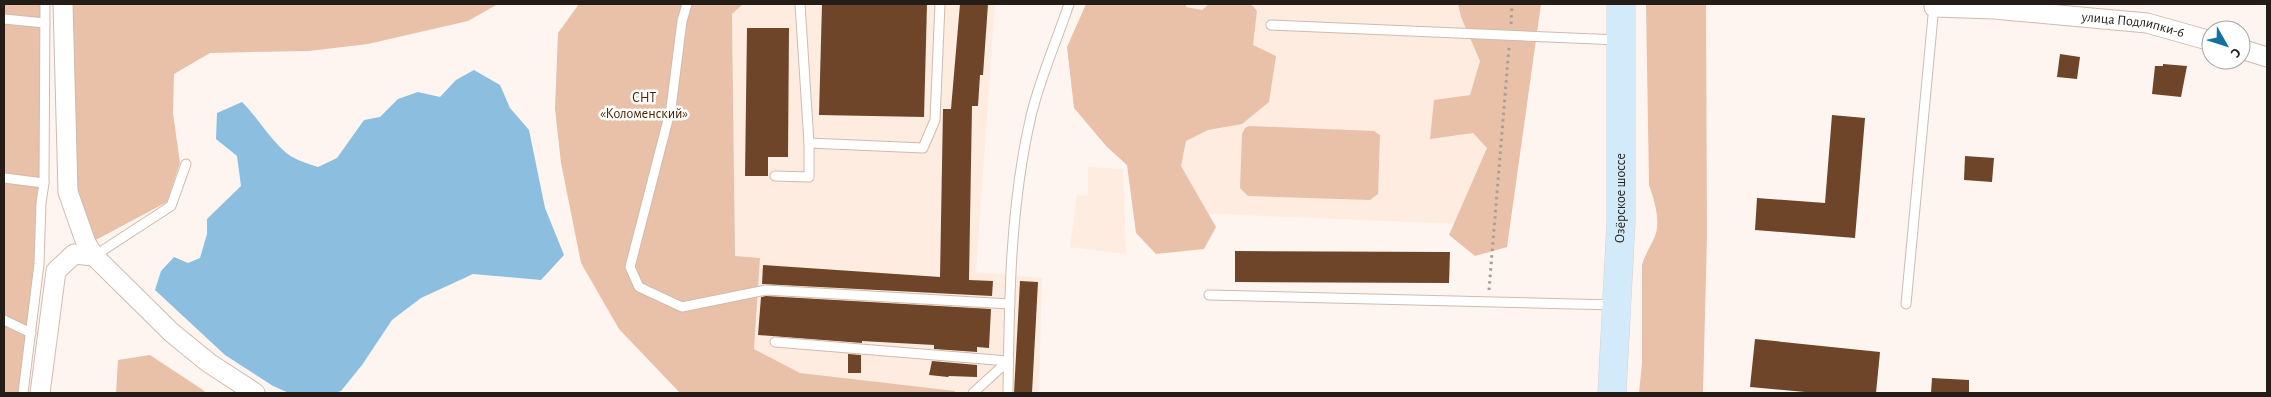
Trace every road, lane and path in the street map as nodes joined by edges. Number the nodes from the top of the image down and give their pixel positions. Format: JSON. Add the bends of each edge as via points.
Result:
{"nodes":[{"id":1,"x":45,"y":4,"type":"edge"},
{"id":2,"x":63,"y":4,"type":"edge"},
{"id":3,"x":686,"y":4,"type":"edge"},
{"id":4,"x":800,"y":4,"type":"edge"},
{"id":5,"x":940,"y":4,"type":"edge"},
{"id":6,"x":1069,"y":4,"type":"edge"},
{"id":7,"x":1512,"y":4,"type":"edge"},
{"id":8,"x":1621,"y":4,"type":"edge"},
{"id":9,"x":1934,"y":5,"type":"edge"},
{"id":10,"x":4,"y":19,"type":"edge"},
{"id":11,"x":44,"y":24,"type":"junction"},
{"id":12,"x":1271,"y":25,"type":"dead end"},
{"id":13,"x":1510,"y":36,"type":"junction"},
{"id":14,"x":2201,"y":38,"type":"edge"},
{"id":15,"x":1621,"y":40,"type":"junction"},
{"id":16,"x":2251,"y":52,"type":"edge"},
{"id":17,"x":2267,"y":57,"type":"edge"},
{"id":18,"x":808,"y":142,"type":"junction"},
{"id":19,"x":186,"y":164,"type":"dead end"},
{"id":20,"x":775,"y":176,"type":"dead end"},
{"id":21,"x":4,"y":178,"type":"edge"},
{"id":22,"x":44,"y":183,"type":"junction"},
{"id":23,"x":94,"y":256,"type":"junction"},
{"id":24,"x":1209,"y":296,"type":"dead end"},
{"id":25,"x":1488,"y":301,"type":"junction"},
{"id":26,"x":1010,"y":304,"type":"junction"},
{"id":27,"x":1906,"y":304,"type":"dead end"},
{"id":28,"x":1618,"y":305,"type":"junction"},
{"id":29,"x":4,"y":320,"type":"edge"},
{"id":30,"x":31,"y":333,"type":"junction"},
{"id":31,"x":775,"y":342,"type":"dead end"},
{"id":32,"x":1008,"y":361,"type":"junction"},
{"id":33,"x":23,"y":393,"type":"edge"},
{"id":34,"x":40,"y":393,"type":"edge"},
{"id":35,"x":255,"y":393,"type":"edge"},
{"id":36,"x":973,"y":393,"type":"edge"},
{"id":37,"x":1008,"y":393,"type":"edge"},
{"id":38,"x":1612,"y":393,"type":"edge"}],
"edges":[{"from":1,"to":11,"type":"lane"},
{"from":2,"to":23,"type":"street","via":[[68,192],[86,243]]},
{"from":3,"to":26,"type":"lane","via":[[671,108],[630,267],[639,286],[682,307],[766,290]]},
{"from":4,"to":18,"type":"lane"},
{"from":5,"to":18,"type":"lane","via":[[935,120],[923,148]]},
{"from":6,"to":26,"type":"lane","via":[[1031,114],[1017,195]]},
{"from":7,"to":13,"type":"path"},
{"from":8,"to":15,"type":"main road","name":"Озёрское шоссе"},
{"from":9,"to":14,"type":"street","name":"улица Подлипки-6","via":[[2147,23]]},
{"from":9,"to":27,"type":"lane"},
{"from":10,"to":11,"type":"lane"},
{"from":11,"to":22,"type":"lane"},
{"from":12,"to":13,"type":"lane"},
{"from":13,"to":15,"type":"lane"},
{"from":13,"to":25,"type":"path"},
{"from":15,"to":28,"type":"main road","name":"Озёрское шоссе"},
{"from":16,"to":17,"type":"street"},
{"from":18,"to":20,"type":"lane","via":[[809,176]]},
{"from":19,"to":23,"type":"lane","via":[[171,206]]},
{"from":21,"to":22,"type":"lane"},
{"from":22,"to":30,"type":"lane"},
{"from":23,"to":34,"type":"street","via":[[74,254],[56,271]]},
{"from":23,"to":35,"type":"street","via":[[172,333]]},
{"from":24,"to":25,"type":"lane"},
{"from":25,"to":28,"type":"lane"},
{"from":26,"to":32,"type":"lane"},
{"from":28,"to":38,"type":"main road","name":"Озёрское шоссе"},
{"from":29,"to":30,"type":"lane"},
{"from":30,"to":33,"type":"lane"},
{"from":31,"to":32,"type":"lane"},
{"from":32,"to":36,"type":"lane"},
{"from":32,"to":37,"type":"lane"}]}
